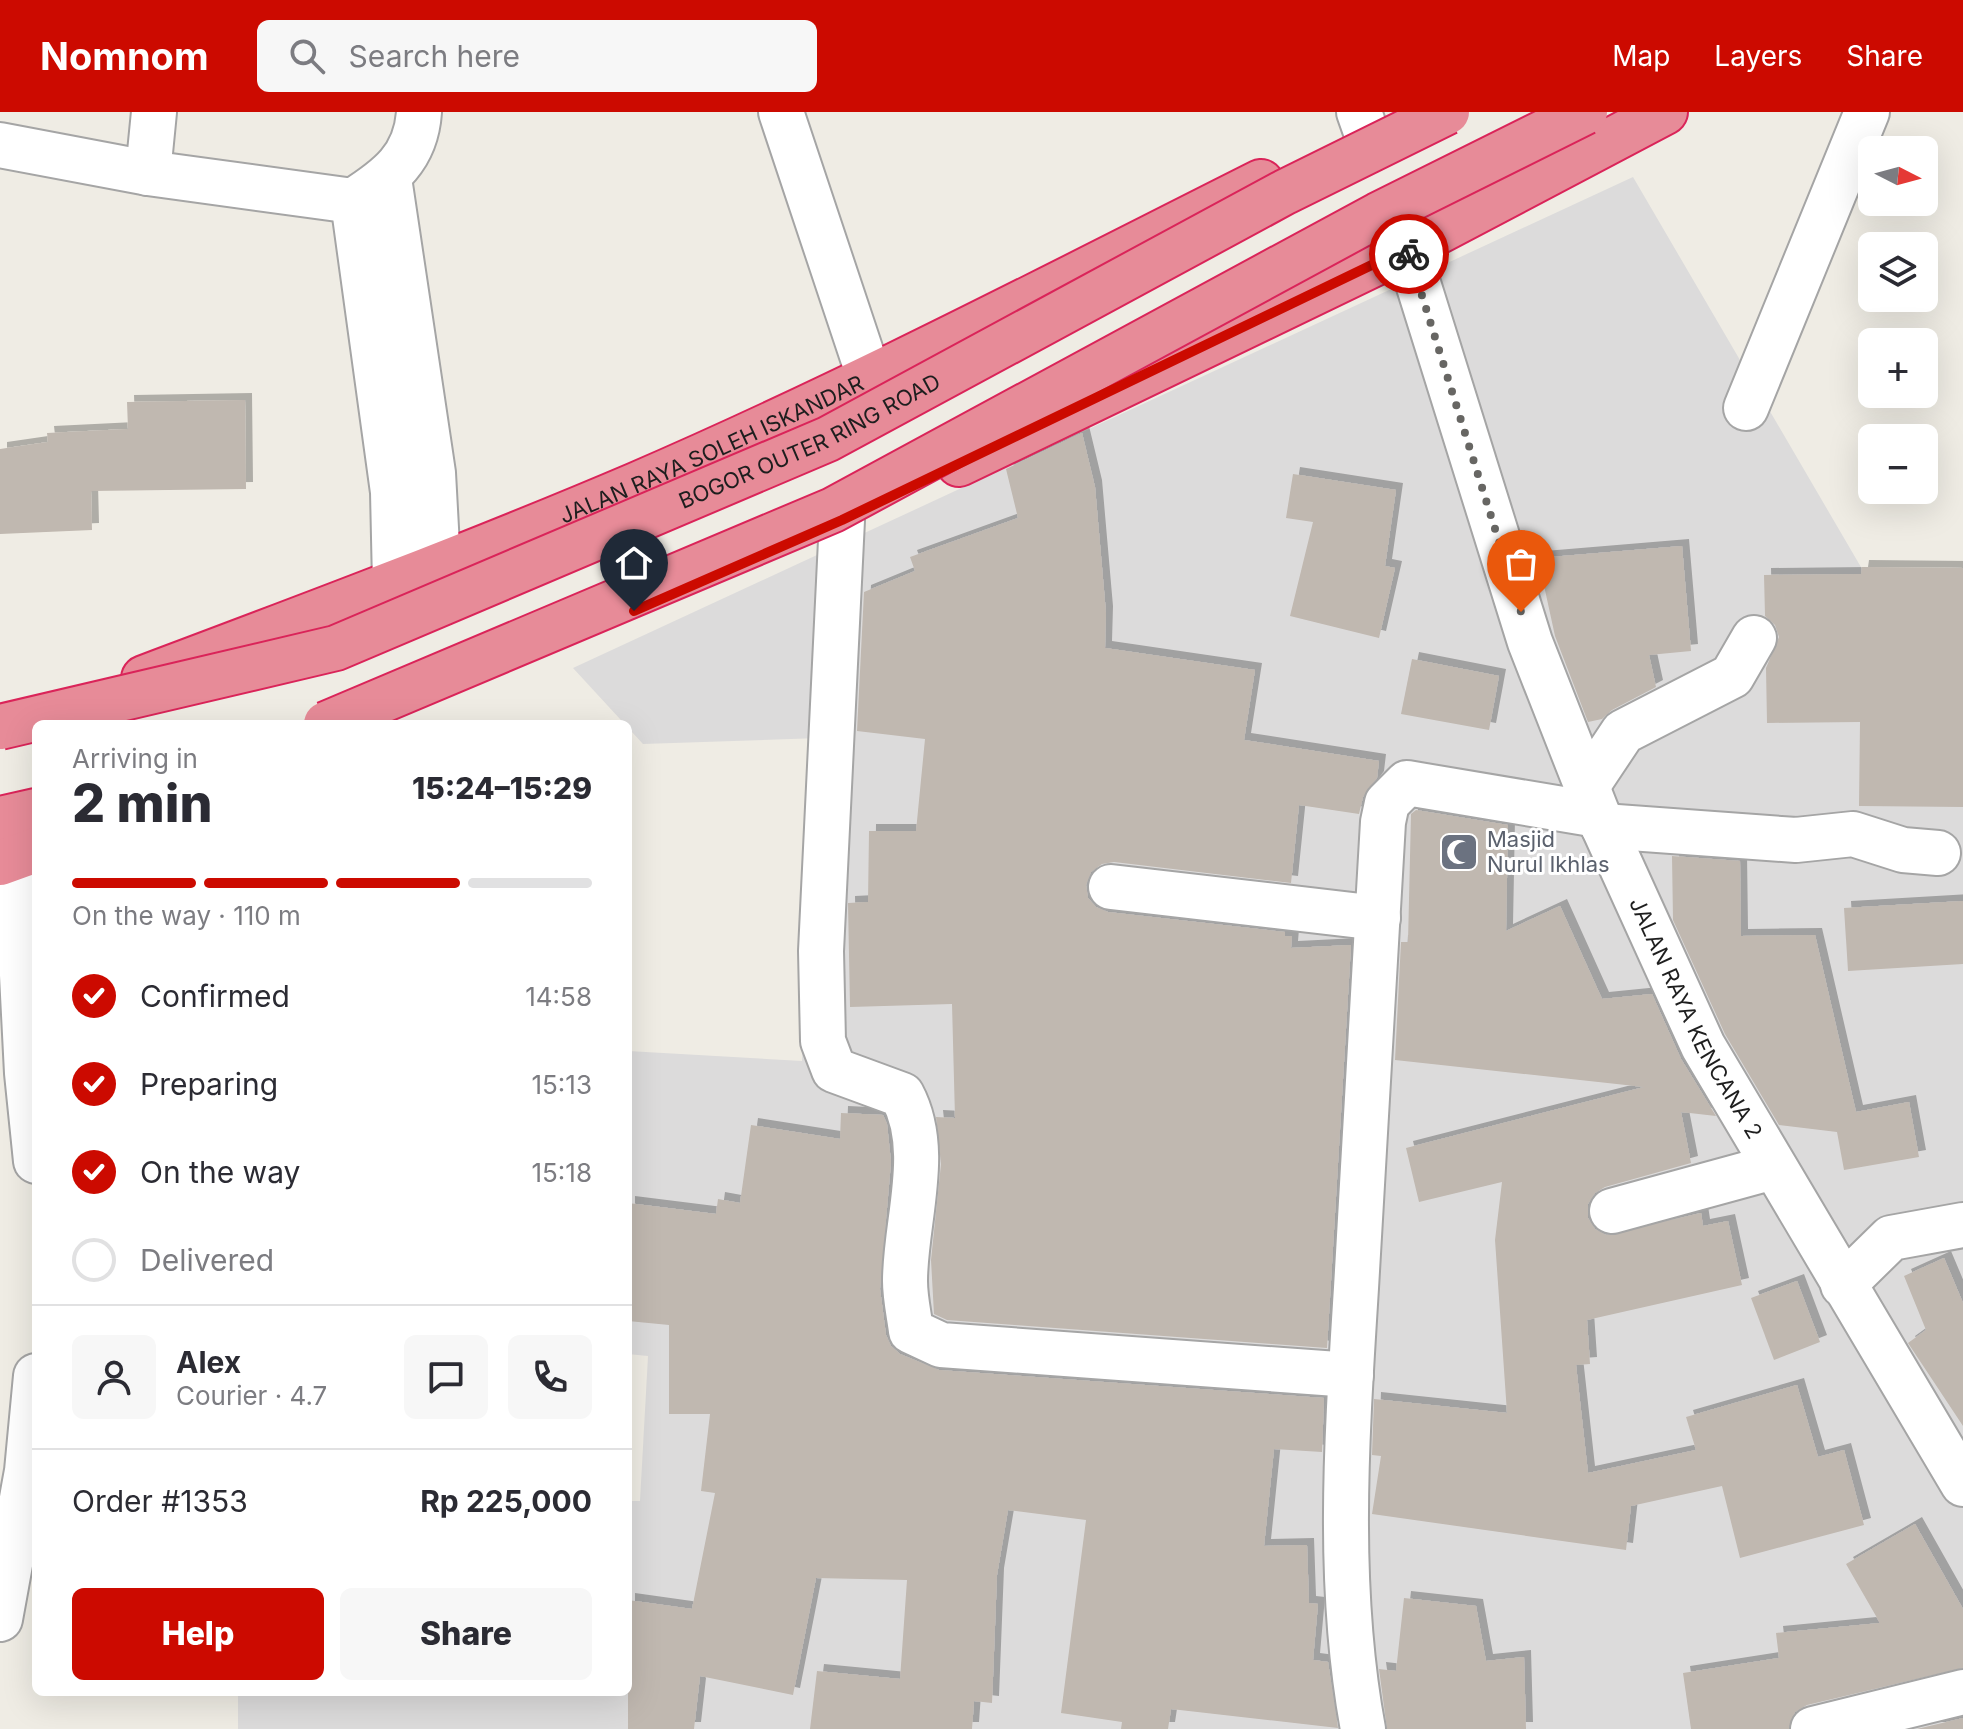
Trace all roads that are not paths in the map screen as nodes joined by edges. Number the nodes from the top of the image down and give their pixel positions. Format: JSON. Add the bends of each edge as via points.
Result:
{"nodes":[{"id":1,"x":154,"y":112,"type":"edge"},
{"id":2,"x":419,"y":112,"type":"edge"},
{"id":3,"x":781,"y":112,"type":"edge"},
{"id":4,"x":1447,"y":112,"type":"edge"},
{"id":5,"x":1585,"y":112,"type":"edge"},
{"id":6,"x":1665,"y":112,"type":"edge"},
{"id":7,"x":1867,"y":112,"type":"edge"},
{"id":8,"x":1374,"y":118,"type":"edge"},
{"id":9,"x":0,"y":145,"type":"edge"},
{"id":10,"x":148,"y":173,"type":"junction"},
{"id":11,"x":389,"y":178,"type":"junction"},
{"id":12,"x":353,"y":201,"type":"junction"},
{"id":13,"x":1407,"y":248,"type":"junction"},
{"id":14,"x":870,"y":379,"type":"junction"},
{"id":15,"x":1746,"y":408,"type":"dead end"},
{"id":16,"x":842,"y":520,"type":"junction"},
{"id":17,"x":438,"y":565,"type":"junction"},
{"id":18,"x":395,"y":583,"type":"junction"},
{"id":19,"x":1754,"y":638,"type":"dead end"},
{"id":20,"x":34,"y":720,"type":"edge"},
{"id":21,"x":335,"y":720,"type":"edge"},
{"id":22,"x":372,"y":720,"type":"edge"},
{"id":23,"x":32,"y":721,"type":"edge"},
{"id":24,"x":0,"y":727,"type":"edge"},
{"id":25,"x":0,"y":733,"type":"edge"},
{"id":26,"x":1596,"y":809,"type":"junction"},
{"id":27,"x":32,"y":817,"type":"edge"},
{"id":28,"x":13,"y":847,"type":"edge"},
{"id":29,"x":1938,"y":853,"type":"dead end"},
{"id":30,"x":1111,"y":887,"type":"dead end"},
{"id":31,"x":1378,"y":918,"type":"junction"},
{"id":32,"x":32,"y":1122,"type":"edge"},
{"id":33,"x":1773,"y":1167,"type":"junction"},
{"id":34,"x":1612,"y":1211,"type":"dead end"},
{"id":35,"x":1963,"y":1225,"type":"edge"},
{"id":36,"x":1843,"y":1285,"type":"junction"},
{"id":37,"x":1351,"y":1375,"type":"junction"},
{"id":38,"x":32,"y":1418,"type":"edge"},
{"id":39,"x":1963,"y":1484,"type":"edge"},
{"id":40,"x":0,"y":1619,"type":"edge"},
{"id":41,"x":1963,"y":1692,"type":"edge"},
{"id":42,"x":1363,"y":1729,"type":"edge"},
{"id":43,"x":1813,"y":1729,"type":"edge"}],
"edges":[{"from":1,"to":10,"type":"street"},
{"from":2,"to":11,"type":"street","via":[[411,150]]},
{"from":3,"to":14,"type":"street"},
{"from":4,"to":24,"type":"highway","name":"BOGOR OUTER RING ROAD","bridge":true,"via":[[1285,192],[828,439],[380,630],[336,648]]},
{"from":5,"to":21,"type":"highway","bridge":true,"via":[[1364,222],[833,510]]},
{"from":6,"to":13,"type":"highway"},
{"from":7,"to":15,"type":"street"},
{"from":8,"to":14,"type":"highway","name":"JALAN RAYA SOLEH ISKANDAR"},
{"from":9,"to":10,"type":"street"},
{"from":10,"to":12,"type":"street"},
{"from":11,"to":12,"type":"street"},
{"from":11,"to":17,"type":"street","via":[[433,473]]},
{"from":12,"to":18,"type":"street","via":[[393,492]]},
{"from":13,"to":16,"type":"highway"},
{"from":13,"to":26,"type":"street","name":"JALAN RAYA KENCANA 2","via":[[1530,642]]},
{"from":14,"to":17,"type":"highway","name":"JALAN RAYA SOLEH ISKANDAR","via":[[636,485]]},
{"from":16,"to":22,"type":"highway"},
{"from":16,"to":37,"type":"street","via":[[821,951],[823,1041],[834,1070],[902,1095],[912,1113],[916,1170],[905,1282],[911,1331],[941,1345]]},
{"from":17,"to":18,"type":"highway","name":"JALAN RAYA SOLEH ISKANDAR"},
{"from":18,"to":20,"type":"highway","name":"JALAN RAYA SOLEH ISKANDAR"},
{"from":19,"to":26,"type":"street","via":[[1732,676],[1623,732]]},
{"from":23,"to":25,"type":"highway","name":"JALAN RAYA SOLEH ISKANDAR"},
{"from":26,"to":29,"type":"street","via":[[1796,840],[1853,834],[1903,850]]},
{"from":26,"to":31,"type":"street","via":[[1407,783],[1387,803]]},
{"from":26,"to":33,"type":"street","name":"JALAN RAYA KENCANA 2","via":[[1703,1046]]},
{"from":27,"to":28,"type":"highway"},
{"from":28,"to":32,"type":"street"},
{"from":30,"to":31,"type":"street"},
{"from":31,"to":37,"type":"street"},
{"from":33,"to":34,"type":"street"},
{"from":33,"to":36,"type":"street","name":"JALAN RAYA KENCANA 2"},
{"from":35,"to":36,"type":"street","via":[[1891,1238]]},
{"from":36,"to":39,"type":"street","name":"JALAN RAYA KENCANA 2"},
{"from":37,"to":42,"type":"street","via":[[1347,1575],[1353,1680]]},
{"from":38,"to":40,"type":"street"},
{"from":41,"to":43,"type":"street"}]}
